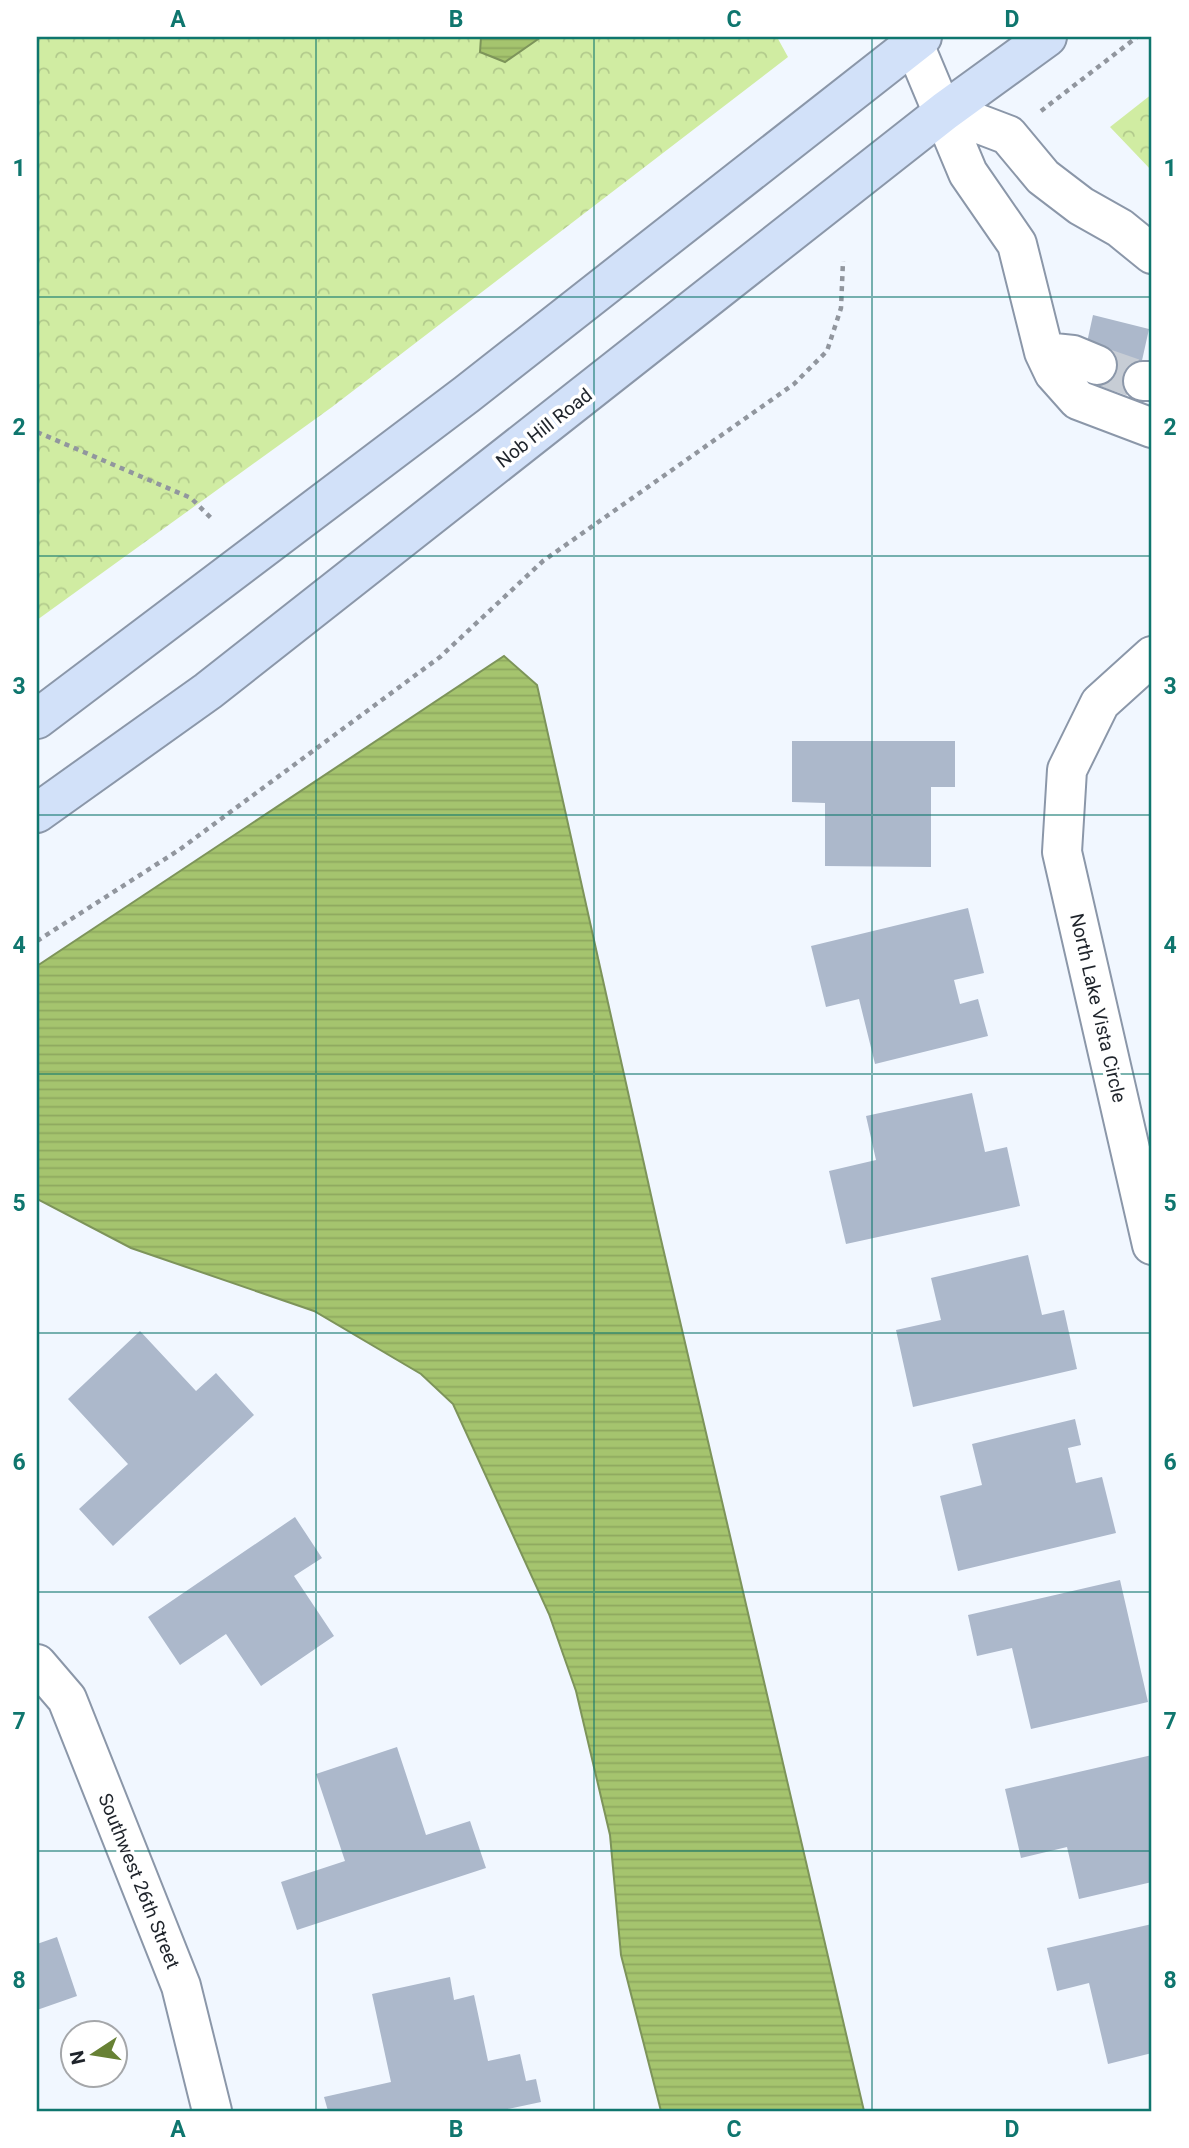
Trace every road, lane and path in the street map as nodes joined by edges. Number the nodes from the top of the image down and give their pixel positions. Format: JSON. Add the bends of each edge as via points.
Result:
{"nodes":[{"id":1,"x":1046,"y":37,"type":"edge"},
{"id":2,"x":1137,"y":37,"type":"edge"},
{"id":3,"x":916,"y":38,"type":"edge"},
{"id":4,"x":945,"y":111,"type":"junction"},
{"id":5,"x":1041,"y":111,"type":"dead end"},
{"id":6,"x":1152,"y":254,"type":"edge"},
{"id":7,"x":842,"y":261,"type":"dead end"},
{"id":8,"x":1044,"y":352,"type":"junction"},
{"id":9,"x":1097,"y":365,"type":"tunnel mouth"},
{"id":10,"x":1152,"y":428,"type":"edge"},
{"id":11,"x":37,"y":432,"type":"edge"},
{"id":12,"x":212,"y":519,"type":"dead end"},
{"id":13,"x":1152,"y":656,"type":"edge"},
{"id":14,"x":37,"y":719,"type":"edge"},
{"id":15,"x":37,"y":813,"type":"edge"},
{"id":16,"x":37,"y":941,"type":"edge"},
{"id":17,"x":1152,"y":1245,"type":"edge"},
{"id":18,"x":37,"y":1664,"type":"edge"},
{"id":19,"x":212,"y":2111,"type":"edge"}],
"edges":[{"from":1,"to":4,"type":"main road","name":"Nob Hill Road"},
{"from":2,"to":5,"type":"path"},
{"from":3,"to":4,"type":"street"},
{"from":3,"to":14,"type":"main road","via":[[467,394]]},
{"from":4,"to":6,"type":"street","via":[[1008,135],[1043,177]]},
{"from":4,"to":8,"type":"street","via":[[968,173],[1017,244]]},
{"from":4,"to":15,"type":"main road","name":"Nob Hill Road","via":[[208,691]]},
{"from":7,"to":16,"type":"path","via":[[841,308],[827,351],[794,384],[543,561],[440,657],[179,850]]},
{"from":8,"to":9,"type":"street","via":[[1073,355]]},
{"from":8,"to":10,"type":"street","via":[[1054,373],[1079,400]]},
{"from":11,"to":12,"type":"path","via":[[180,492]]},
{"from":13,"to":17,"type":"street","name":"North Lake Vista Circle","via":[[1100,704],[1067,770],[1062,852]]},
{"from":18,"to":19,"type":"street","name":"Southwest 26th Street","via":[[67,1699],[181,1986]]}]}
